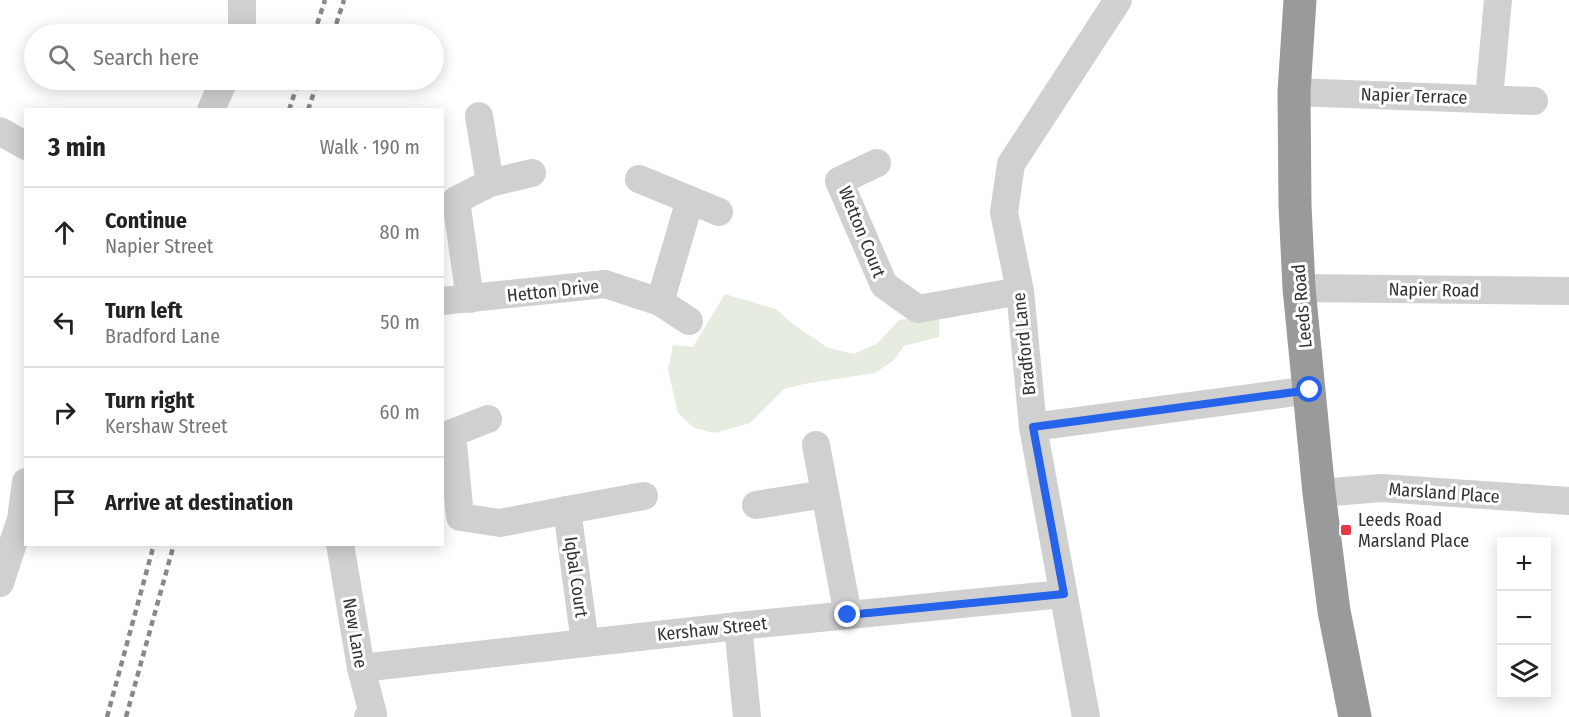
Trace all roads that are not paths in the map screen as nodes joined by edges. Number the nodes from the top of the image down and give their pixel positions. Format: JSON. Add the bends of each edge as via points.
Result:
{"nodes":[{"id":1,"x":242,"y":0,"type":"edge"},
{"id":2,"x":1118,"y":0,"type":"edge"},
{"id":3,"x":1300,"y":0,"type":"edge"},
{"id":4,"x":1498,"y":0,"type":"edge"},
{"id":5,"x":242,"y":24,"type":"edge"},
{"id":6,"x":220,"y":90,"type":"edge"},
{"id":7,"x":1294,"y":92,"type":"junction"},
{"id":8,"x":1490,"y":98,"type":"junction"},
{"id":9,"x":1534,"y":101,"type":"dead end"},
{"id":10,"x":212,"y":108,"type":"edge"},
{"id":11,"x":479,"y":116,"type":"dead end"},
{"id":12,"x":0,"y":131,"type":"edge"},
{"id":13,"x":24,"y":145,"type":"edge"},
{"id":14,"x":877,"y":163,"type":"dead end"},
{"id":15,"x":532,"y":173,"type":"dead end"},
{"id":16,"x":639,"y":179,"type":"dead end"},
{"id":17,"x":490,"y":183,"type":"junction"},
{"id":18,"x":690,"y":200,"type":"junction"},
{"id":19,"x":719,"y":212,"type":"dead end"},
{"id":20,"x":1299,"y":288,"type":"junction"},
{"id":21,"x":1020,"y":291,"type":"junction"},
{"id":22,"x":1569,"y":291,"type":"edge"},
{"id":23,"x":456,"y":300,"type":"edge"},
{"id":24,"x":660,"y":302,"type":"junction"},
{"id":25,"x":689,"y":321,"type":"dead end"},
{"id":26,"x":1310,"y":390,"type":"junction"},
{"id":27,"x":488,"y":419,"type":"dead end"},
{"id":28,"x":1033,"y":427,"type":"junction"},
{"id":29,"x":816,"y":445,"type":"dead end"},
{"id":30,"x":1319,"y":493,"type":"junction"},
{"id":31,"x":825,"y":494,"type":"junction"},
{"id":32,"x":644,"y":496,"type":"dead end"},
{"id":33,"x":24,"y":497,"type":"edge"},
{"id":34,"x":1569,"y":501,"type":"edge"},
{"id":35,"x":756,"y":505,"type":"dead end"},
{"id":36,"x":567,"y":510,"type":"junction"},
{"id":37,"x":340,"y":546,"type":"edge"},
{"id":38,"x":0,"y":583,"type":"edge"},
{"id":39,"x":1064,"y":594,"type":"junction"},
{"id":40,"x":848,"y":615,"type":"junction"},
{"id":41,"x":738,"y":626,"type":"junction"},
{"id":42,"x":585,"y":644,"type":"junction"},
{"id":43,"x":361,"y":668,"type":"junction"},
{"id":44,"x":368,"y":717,"type":"edge"},
{"id":45,"x":747,"y":717,"type":"edge"},
{"id":46,"x":1086,"y":717,"type":"edge"},
{"id":47,"x":1355,"y":717,"type":"edge"}],
"edges":[{"from":1,"to":5,"type":"street"},
{"from":2,"to":21,"type":"street","name":"Bradford Lane","via":[[1011,164],[1004,212]]},
{"from":3,"to":7,"type":"highway","name":"Leeds Road"},
{"from":4,"to":8,"type":"street"},
{"from":6,"to":10,"type":"street"},
{"from":7,"to":8,"type":"street","name":"Napier Terrace"},
{"from":7,"to":20,"type":"highway","name":"Leeds Road"},
{"from":8,"to":9,"type":"street","name":"Napier Terrace"},
{"from":11,"to":17,"type":"street"},
{"from":12,"to":13,"type":"street"},
{"from":14,"to":21,"type":"street","name":"Wetton Court","via":[[839,181],[884,285],[918,309]]},
{"from":15,"to":17,"type":"street"},
{"from":16,"to":18,"type":"street"},
{"from":17,"to":23,"type":"street","via":[[456,200]]},
{"from":18,"to":19,"type":"street"},
{"from":18,"to":24,"type":"street"},
{"from":20,"to":22,"type":"street","name":"Napier Road"},
{"from":20,"to":26,"type":"highway","name":"Leeds Road"},
{"from":21,"to":28,"type":"street","name":"Bradford Lane"},
{"from":23,"to":24,"type":"street","name":"Hetton Drive","via":[[605,284]]},
{"from":24,"to":25,"type":"street","name":"Hetton Drive"},
{"from":26,"to":28,"type":"street"},
{"from":26,"to":30,"type":"highway","name":"Leeds Road"},
{"from":27,"to":36,"type":"street","name":"Iqbal Court","via":[[452,433],[460,517],[500,523]]},
{"from":28,"to":39,"type":"street","name":"Bradford Lane"},
{"from":29,"to":31,"type":"street"},
{"from":30,"to":34,"type":"street","name":"Marsland Place","via":[[1382,488]]},
{"from":30,"to":47,"type":"highway","name":"Leeds Road","via":[[1334,611]]},
{"from":31,"to":35,"type":"street"},
{"from":31,"to":40,"type":"street"},
{"from":32,"to":36,"type":"street","name":"Iqbal Court"},
{"from":33,"to":38,"type":"street","via":[[21,519]]},
{"from":36,"to":42,"type":"street","name":"Iqbal Court"},
{"from":37,"to":43,"type":"street","name":"New Lane"},
{"from":39,"to":40,"type":"street","name":"Kershaw Street"},
{"from":39,"to":46,"type":"street","name":"Bradford Lane"},
{"from":40,"to":41,"type":"street","name":"Kershaw Street"},
{"from":41,"to":42,"type":"street","name":"Kershaw Street"},
{"from":41,"to":45,"type":"street"},
{"from":42,"to":43,"type":"street","name":"Kershaw Street"},
{"from":43,"to":44,"type":"street","name":"New Lane","via":[[373,714]]}]}
